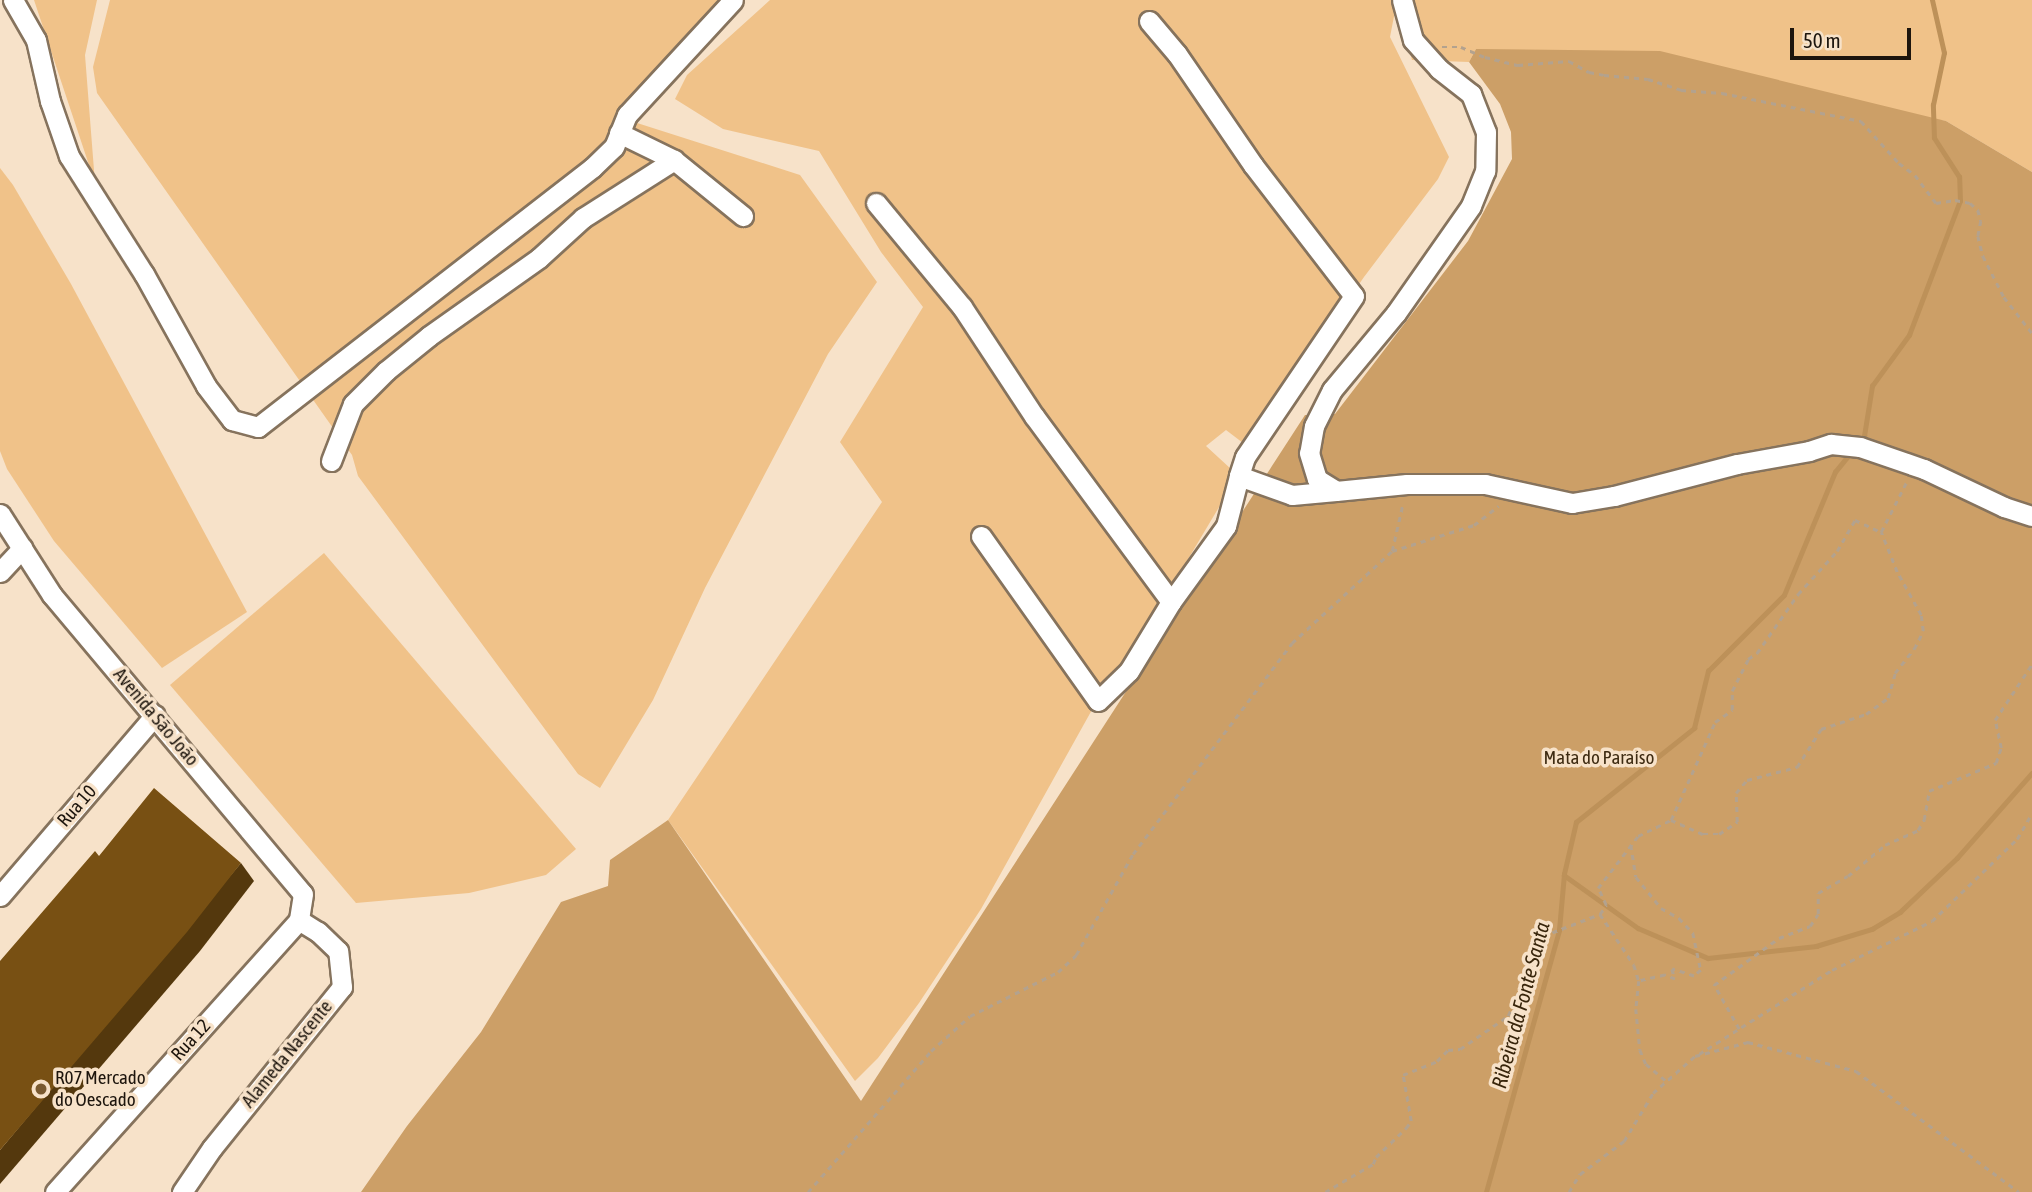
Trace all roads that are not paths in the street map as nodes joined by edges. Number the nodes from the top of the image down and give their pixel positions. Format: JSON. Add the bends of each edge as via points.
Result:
{"nodes":[{"id":1,"x":13,"y":0,"type":"edge"},
{"id":2,"x":733,"y":0,"type":"edge"},
{"id":3,"x":1402,"y":0,"type":"edge"},
{"id":4,"x":1149,"y":22,"type":"dead end"},
{"id":5,"x":619,"y":133,"type":"junction"},
{"id":6,"x":674,"y":160,"type":"junction"},
{"id":7,"x":876,"y":203,"type":"dead end"},
{"id":8,"x":743,"y":216,"type":"dead end"},
{"id":9,"x":331,"y":461,"type":"dead end"},
{"id":10,"x":1239,"y":476,"type":"junction"},
{"id":11,"x":1336,"y":491,"type":"junction"},
{"id":12,"x":0,"y":514,"type":"edge"},
{"id":13,"x":2032,"y":516,"type":"edge"},
{"id":14,"x":981,"y":536,"type":"dead end"},
{"id":15,"x":22,"y":548,"type":"junction"},
{"id":16,"x":0,"y":572,"type":"edge"},
{"id":17,"x":1171,"y":601,"type":"junction"},
{"id":18,"x":155,"y":715,"type":"junction"},
{"id":19,"x":0,"y":896,"type":"edge"},
{"id":20,"x":299,"y":920,"type":"junction"},
{"id":21,"x":55,"y":1192,"type":"edge"},
{"id":22,"x":182,"y":1192,"type":"edge"}],
"edges":[{"from":1,"to":5,"type":"street","via":[[36,40],[69,156],[144,274],[206,386],[232,420],[258,427],[592,168],[614,147]]},
{"from":2,"to":5,"type":"street","via":[[627,114]]},
{"from":3,"to":11,"type":"street","via":[[1413,40],[1438,68],[1471,93],[1486,132],[1485,171],[1471,206],[1396,313],[1332,390],[1314,426],[1309,453],[1317,479]]},
{"from":4,"to":10,"type":"street","via":[[1354,296],[1245,457]]},
{"from":5,"to":6,"type":"street"},
{"from":6,"to":8,"type":"street"},
{"from":6,"to":9,"type":"street","via":[[583,218],[539,258],[386,372],[353,404]]},
{"from":7,"to":17,"type":"street","via":[[962,307],[1034,416]]},
{"from":10,"to":11,"type":"street","via":[[1292,495]]},
{"from":10,"to":17,"type":"street","via":[[1226,526]]},
{"from":11,"to":13,"type":"street","via":[[1407,484],[1485,484],[1572,503],[1831,444],[1857,446],[1915,466]]},
{"from":12,"to":15,"type":"street","name":"Avenida São João"},
{"from":14,"to":17,"type":"street","via":[[1097,701],[1129,671]]},
{"from":15,"to":16,"type":"street"},
{"from":15,"to":18,"type":"street","name":"Avenida São João","via":[[51,595]]},
{"from":18,"to":19,"type":"street","name":"Rua 10"},
{"from":18,"to":20,"type":"street","name":"Avenida São João","via":[[303,894]]},
{"from":20,"to":21,"type":"street","name":"Rua 12"},
{"from":20,"to":22,"type":"street","name":"Alameda Nascente","via":[[338,951],[342,987]]}]}
